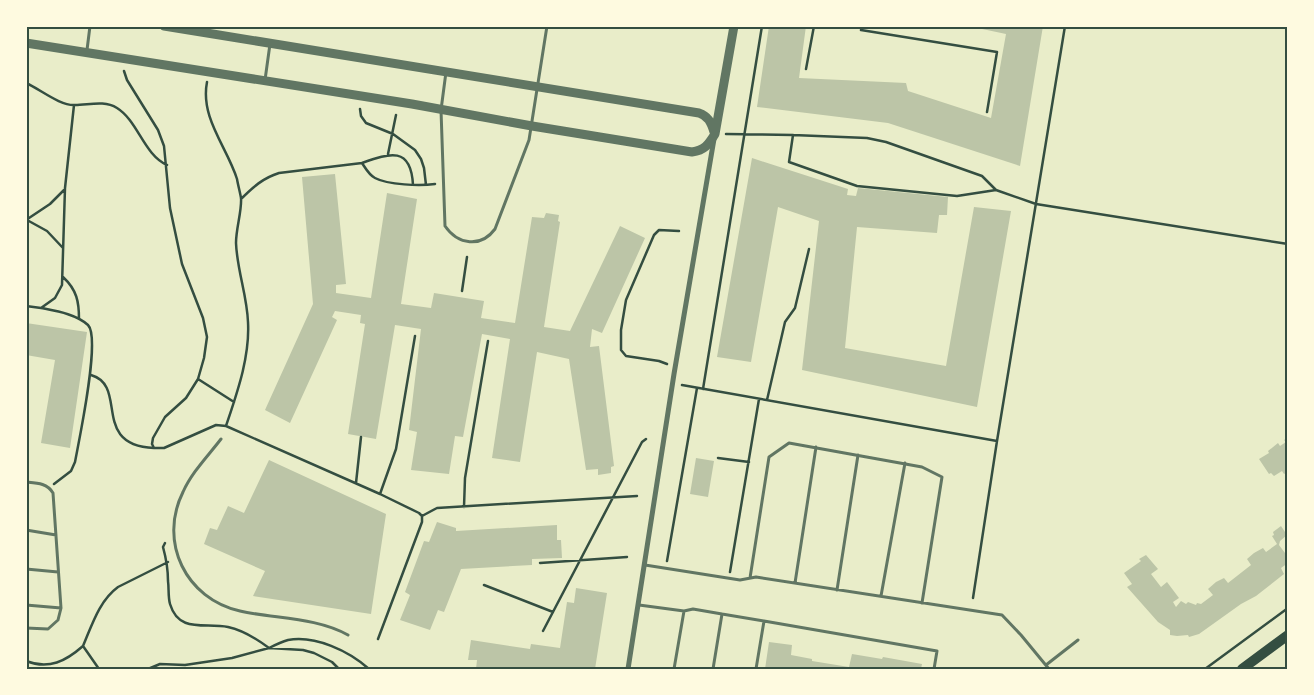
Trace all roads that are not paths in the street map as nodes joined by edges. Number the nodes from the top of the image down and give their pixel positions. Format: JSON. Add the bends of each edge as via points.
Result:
{"nodes":[{"id":1,"x":90,"y":26,"type":"edge"},
{"id":2,"x":164,"y":26,"type":"edge"},
{"id":3,"x":547,"y":26,"type":"edge"},
{"id":4,"x":734,"y":26,"type":"edge"},
{"id":5,"x":270,"y":43,"type":"junction"},
{"id":6,"x":26,"y":44,"type":"edge"},
{"id":7,"x":86,"y":54,"type":"junction"},
{"id":8,"x":446,"y":72,"type":"junction"},
{"id":9,"x":264,"y":82,"type":"junction"},
{"id":10,"x":538,"y":86,"type":"junction"},
{"id":11,"x":441,"y":110,"type":"junction"},
{"id":12,"x":532,"y":126,"type":"junction"},
{"id":13,"x":714,"y":134,"type":"junction"},
{"id":14,"x":220,"y":439,"type":"dead end"},
{"id":15,"x":816,"y":447,"type":"junction"},
{"id":16,"x":858,"y":455,"type":"junction"},
{"id":17,"x":905,"y":464,"type":"junction"},
{"id":18,"x":26,"y":482,"type":"edge"},
{"id":19,"x":26,"y":530,"type":"edge"},
{"id":20,"x":56,"y":535,"type":"junction"},
{"id":21,"x":645,"y":565,"type":"junction"},
{"id":22,"x":26,"y":569,"type":"edge"},
{"id":23,"x":58,"y":572,"type":"junction"},
{"id":24,"x":750,"y":578,"type":"junction"},
{"id":25,"x":795,"y":583,"type":"junction"},
{"id":26,"x":837,"y":590,"type":"junction"},
{"id":27,"x":882,"y":596,"type":"junction"},
{"id":28,"x":922,"y":603,"type":"junction"},
{"id":29,"x":26,"y":605,"type":"edge"},
{"id":30,"x":638,"y":605,"type":"junction"},
{"id":31,"x":60,"y":608,"type":"junction"},
{"id":32,"x":684,"y":611,"type":"junction"},
{"id":33,"x":722,"y":614,"type":"junction"},
{"id":34,"x":764,"y":621,"type":"junction"},
{"id":35,"x":26,"y":628,"type":"edge"},
{"id":36,"x":348,"y":635,"type":"dead end"},
{"id":37,"x":1288,"y":635,"type":"edge"},
{"id":38,"x":1078,"y":640,"type":"dead end"},
{"id":39,"x":1046,"y":665,"type":"junction"},
{"id":40,"x":628,"y":669,"type":"edge"},
{"id":41,"x":674,"y":669,"type":"edge"},
{"id":42,"x":713,"y":669,"type":"edge"},
{"id":43,"x":756,"y":669,"type":"edge"},
{"id":44,"x":934,"y":669,"type":"edge"},
{"id":45,"x":1049,"y":669,"type":"edge"},
{"id":46,"x":1242,"y":669,"type":"edge"}],
"edges":[{"from":1,"to":7,"type":"lane"},
{"from":2,"to":5,"type":"street"},
{"from":3,"to":10,"type":"lane"},
{"from":4,"to":13,"type":"street"},
{"from":5,"to":8,"type":"street"},
{"from":5,"to":9,"type":"lane"},
{"from":6,"to":7,"type":"street"},
{"from":7,"to":9,"type":"street"},
{"from":8,"to":10,"type":"street"},
{"from":8,"to":11,"type":"lane"},
{"from":9,"to":11,"type":"street"},
{"from":10,"to":12,"type":"lane"},
{"from":10,"to":13,"type":"street","via":[[699,113],[706,115]]},
{"from":11,"to":12,"type":"street"},
{"from":11,"to":12,"type":"lane","via":[[445,226],[450,234],[468,242],[481,241],[495,229]]},
{"from":12,"to":13,"type":"street","via":[[692,152],[701,151]]},
{"from":13,"to":21,"type":"street"},
{"from":14,"to":36,"type":"lane","via":[[183,491],[175,514],[174,541],[191,582],[222,606],[321,624]]},
{"from":15,"to":16,"type":"lane"},
{"from":15,"to":24,"type":"lane","via":[[789,442],[769,457]]},
{"from":15,"to":25,"type":"lane"},
{"from":16,"to":17,"type":"lane"},
{"from":16,"to":26,"type":"lane"},
{"from":17,"to":27,"type":"lane"},
{"from":17,"to":28,"type":"lane","via":[[922,467],[942,477]]},
{"from":18,"to":20,"type":"lane","via":[[50,487]]},
{"from":19,"to":20,"type":"lane"},
{"from":20,"to":23,"type":"lane"},
{"from":21,"to":24,"type":"lane","via":[[740,580]]},
{"from":21,"to":30,"type":"street"},
{"from":22,"to":23,"type":"lane"},
{"from":23,"to":31,"type":"lane"},
{"from":24,"to":25,"type":"lane"},
{"from":25,"to":26,"type":"lane"},
{"from":26,"to":27,"type":"lane"},
{"from":27,"to":28,"type":"lane"},
{"from":28,"to":39,"type":"lane","via":[[1002,615]]},
{"from":29,"to":31,"type":"lane"},
{"from":30,"to":32,"type":"lane"},
{"from":30,"to":40,"type":"street"},
{"from":31,"to":35,"type":"lane","via":[[54,626],[48,629]]},
{"from":32,"to":33,"type":"lane","via":[[693,609]]},
{"from":32,"to":41,"type":"lane"},
{"from":33,"to":34,"type":"lane"},
{"from":33,"to":42,"type":"lane"},
{"from":34,"to":43,"type":"lane"},
{"from":34,"to":44,"type":"lane","via":[[936,651]]},
{"from":37,"to":46,"type":"main road"},
{"from":38,"to":39,"type":"lane"},
{"from":39,"to":45,"type":"lane"}]}
